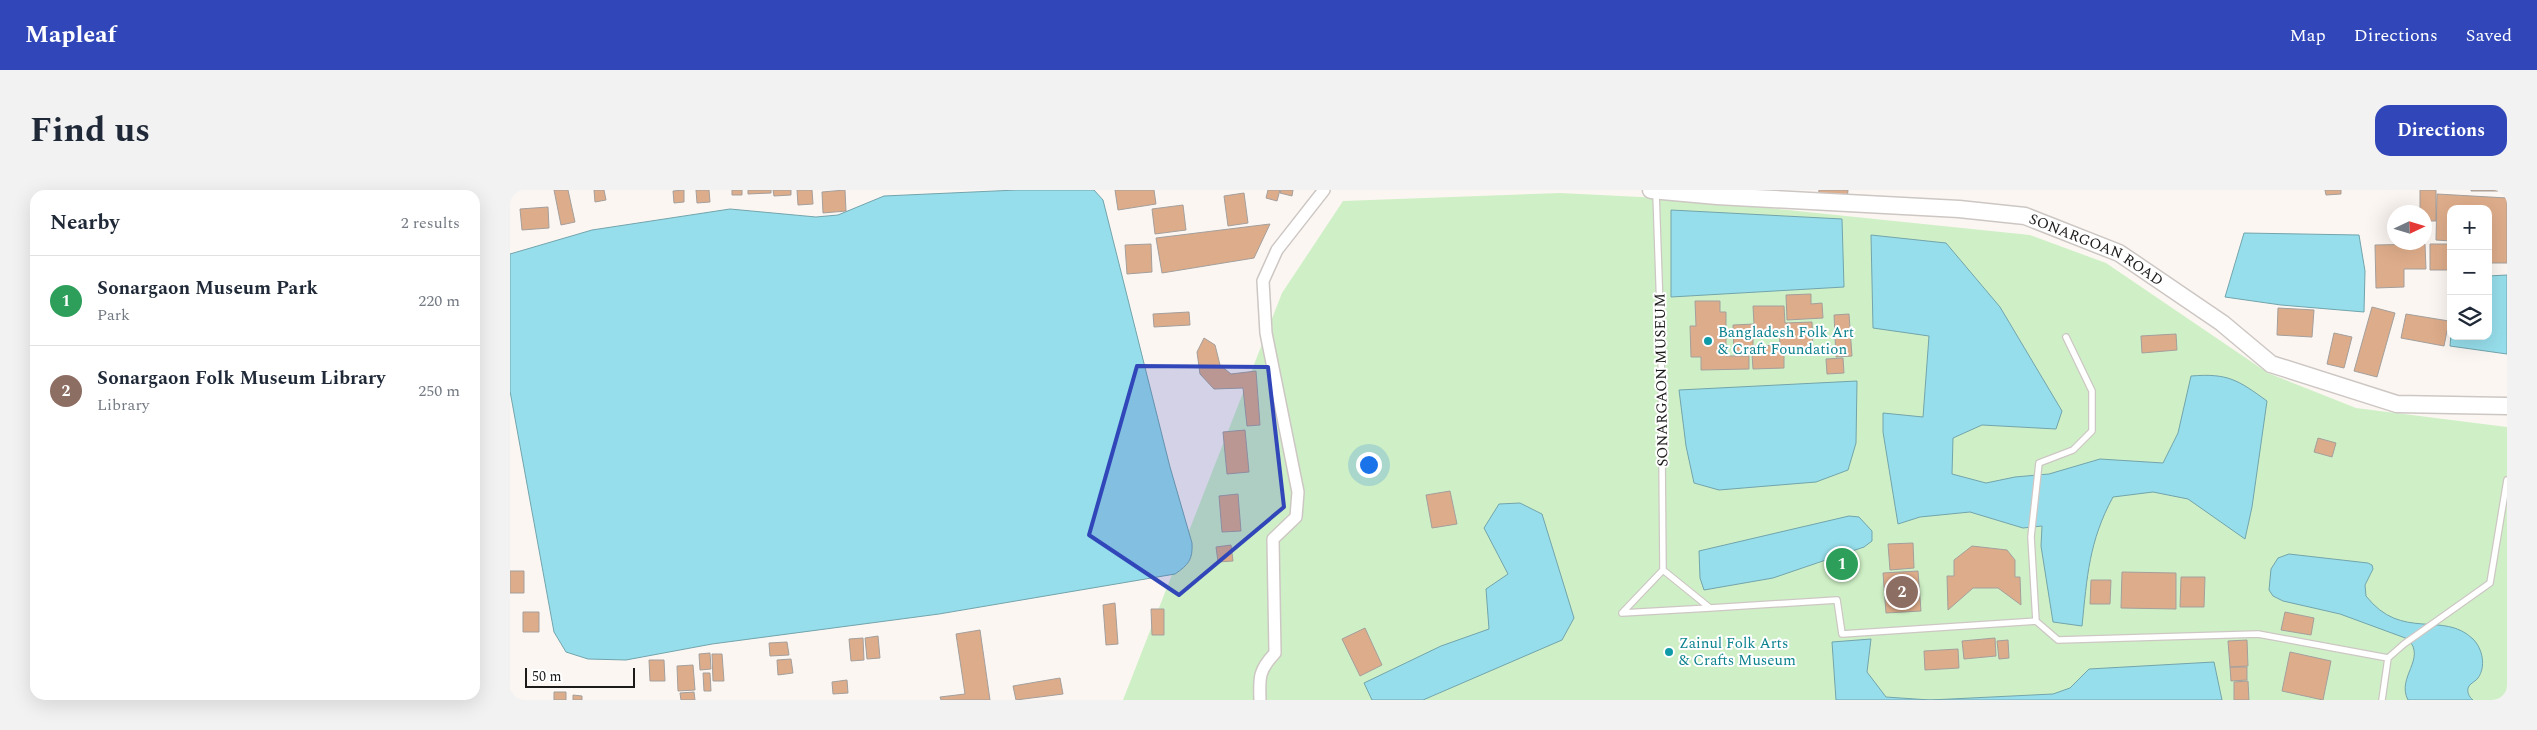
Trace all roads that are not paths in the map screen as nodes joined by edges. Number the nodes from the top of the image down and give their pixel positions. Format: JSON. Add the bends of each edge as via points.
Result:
{"nodes":[{"id":1,"x":1324,"y":190,"type":"edge"},
{"id":2,"x":1654,"y":190,"type":"edge"},
{"id":3,"x":1677,"y":191,"type":"edge"},
{"id":4,"x":2066,"y":337,"type":"dead end"},
{"id":5,"x":2507,"y":406,"type":"edge"},
{"id":6,"x":2507,"y":480,"type":"edge"},
{"id":7,"x":1663,"y":570,"type":"junction"},
{"id":8,"x":1710,"y":608,"type":"junction"},
{"id":9,"x":2036,"y":620,"type":"junction"},
{"id":10,"x":2388,"y":658,"type":"junction"},
{"id":11,"x":1260,"y":700,"type":"edge"},
{"id":12,"x":2382,"y":700,"type":"edge"}],
"edges":[{"from":1,"to":11,"type":"street","via":[[1277,250],[1263,281],[1266,333],[1298,492],[1296,517],[1272,539],[1275,653],[1259,678]]},
{"from":2,"to":3,"type":"main road","name":"SONARGOAN ROAD"},
{"from":2,"to":7,"type":"lane","name":"SONARGAON MUSEUM","via":[[1661,338]]},
{"from":3,"to":5,"type":"main road","name":"SONARGOAN ROAD","via":[[2025,216],[2119,253],[2222,324],[2271,364],[2397,404]]},
{"from":4,"to":9,"type":"lane","via":[[2092,392],[2092,431],[2073,450],[2039,463],[2031,537]]},
{"from":6,"to":10,"type":"lane","via":[[2490,583]]},
{"from":7,"to":8,"type":"lane"},
{"from":7,"to":8,"type":"lane","via":[[1622,613]]},
{"from":8,"to":9,"type":"lane","via":[[1837,600],[1842,634]]},
{"from":9,"to":10,"type":"lane","via":[[2058,640],[2258,634]]},
{"from":10,"to":12,"type":"lane"}]}
